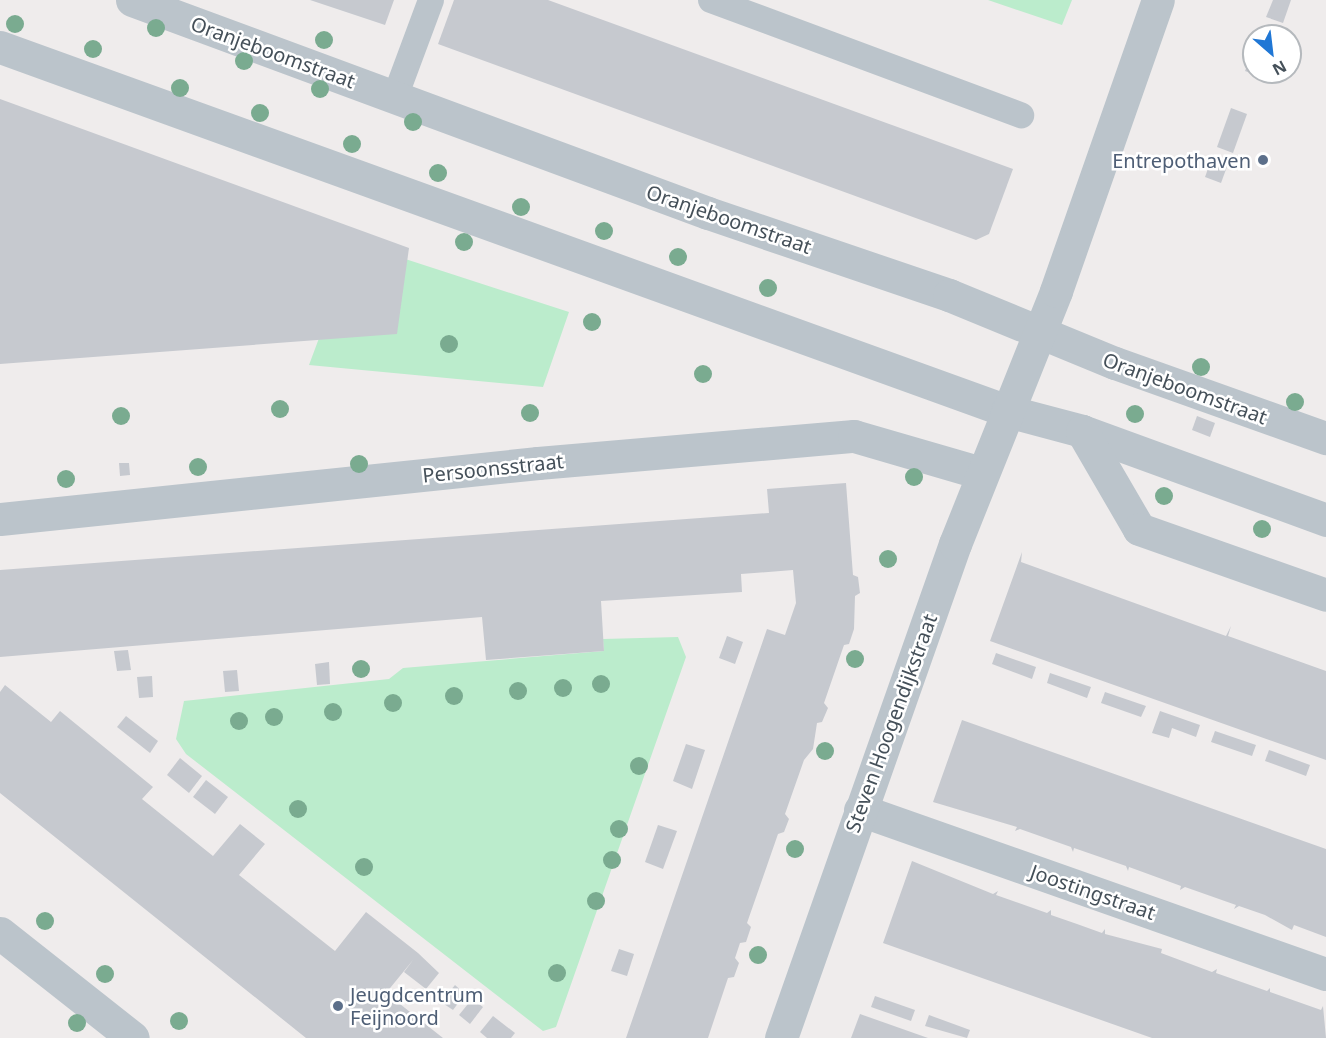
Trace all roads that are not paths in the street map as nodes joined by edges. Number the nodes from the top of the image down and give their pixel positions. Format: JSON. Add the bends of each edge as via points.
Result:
{"nodes":[{"id":1,"x":132,"y":0,"type":"edge"},
{"id":2,"x":431,"y":0,"type":"edge"},
{"id":3,"x":711,"y":0,"type":"edge"},
{"id":4,"x":1158,"y":0,"type":"edge"},
{"id":5,"x":0,"y":47,"type":"edge"},
{"id":6,"x":395,"y":98,"type":"junction"},
{"id":7,"x":1021,"y":115,"type":"dead end"},
{"id":8,"x":1039,"y":332,"type":"junction"},
{"id":9,"x":1007,"y":411,"type":"junction"},
{"id":10,"x":1082,"y":431,"type":"junction"},
{"id":11,"x":1326,"y":438,"type":"edge"},
{"id":12,"x":981,"y":473,"type":"junction"},
{"id":13,"x":0,"y":519,"type":"edge"},
{"id":14,"x":1326,"y":520,"type":"edge"},
{"id":15,"x":1326,"y":595,"type":"edge"},
{"id":16,"x":860,"y":810,"type":"junction"},
{"id":17,"x":0,"y":933,"type":"edge"},
{"id":18,"x":1326,"y":974,"type":"edge"},
{"id":19,"x":132,"y":1038,"type":"edge"},
{"id":20,"x":781,"y":1038,"type":"edge"}],
"edges":[{"from":1,"to":6,"type":"street","name":"Oranjeboomstraat"},
{"from":2,"to":6,"type":"lane"},
{"from":3,"to":7,"type":"lane"},
{"from":4,"to":8,"type":"street"},
{"from":5,"to":9,"type":"street"},
{"from":6,"to":8,"type":"street","name":"Oranjeboomstraat","via":[[949,296]]},
{"from":8,"to":9,"type":"street","name":"Steven Hoogendijkstraat"},
{"from":8,"to":11,"type":"street","name":"Oranjeboomstraat"},
{"from":9,"to":10,"type":"street"},
{"from":9,"to":12,"type":"street","name":"Steven Hoogendijkstraat"},
{"from":10,"to":14,"type":"street"},
{"from":10,"to":15,"type":"street","via":[[1139,529]]},
{"from":12,"to":13,"type":"street","name":"Persoonsstraat","via":[[854,436],[538,463]]},
{"from":12,"to":16,"type":"street","name":"Steven Hoogendijkstraat"},
{"from":16,"to":18,"type":"street","name":"Joostingstraat"},
{"from":16,"to":20,"type":"street","name":"Steven Hoogendijkstraat"},
{"from":17,"to":19,"type":"street"}]}
